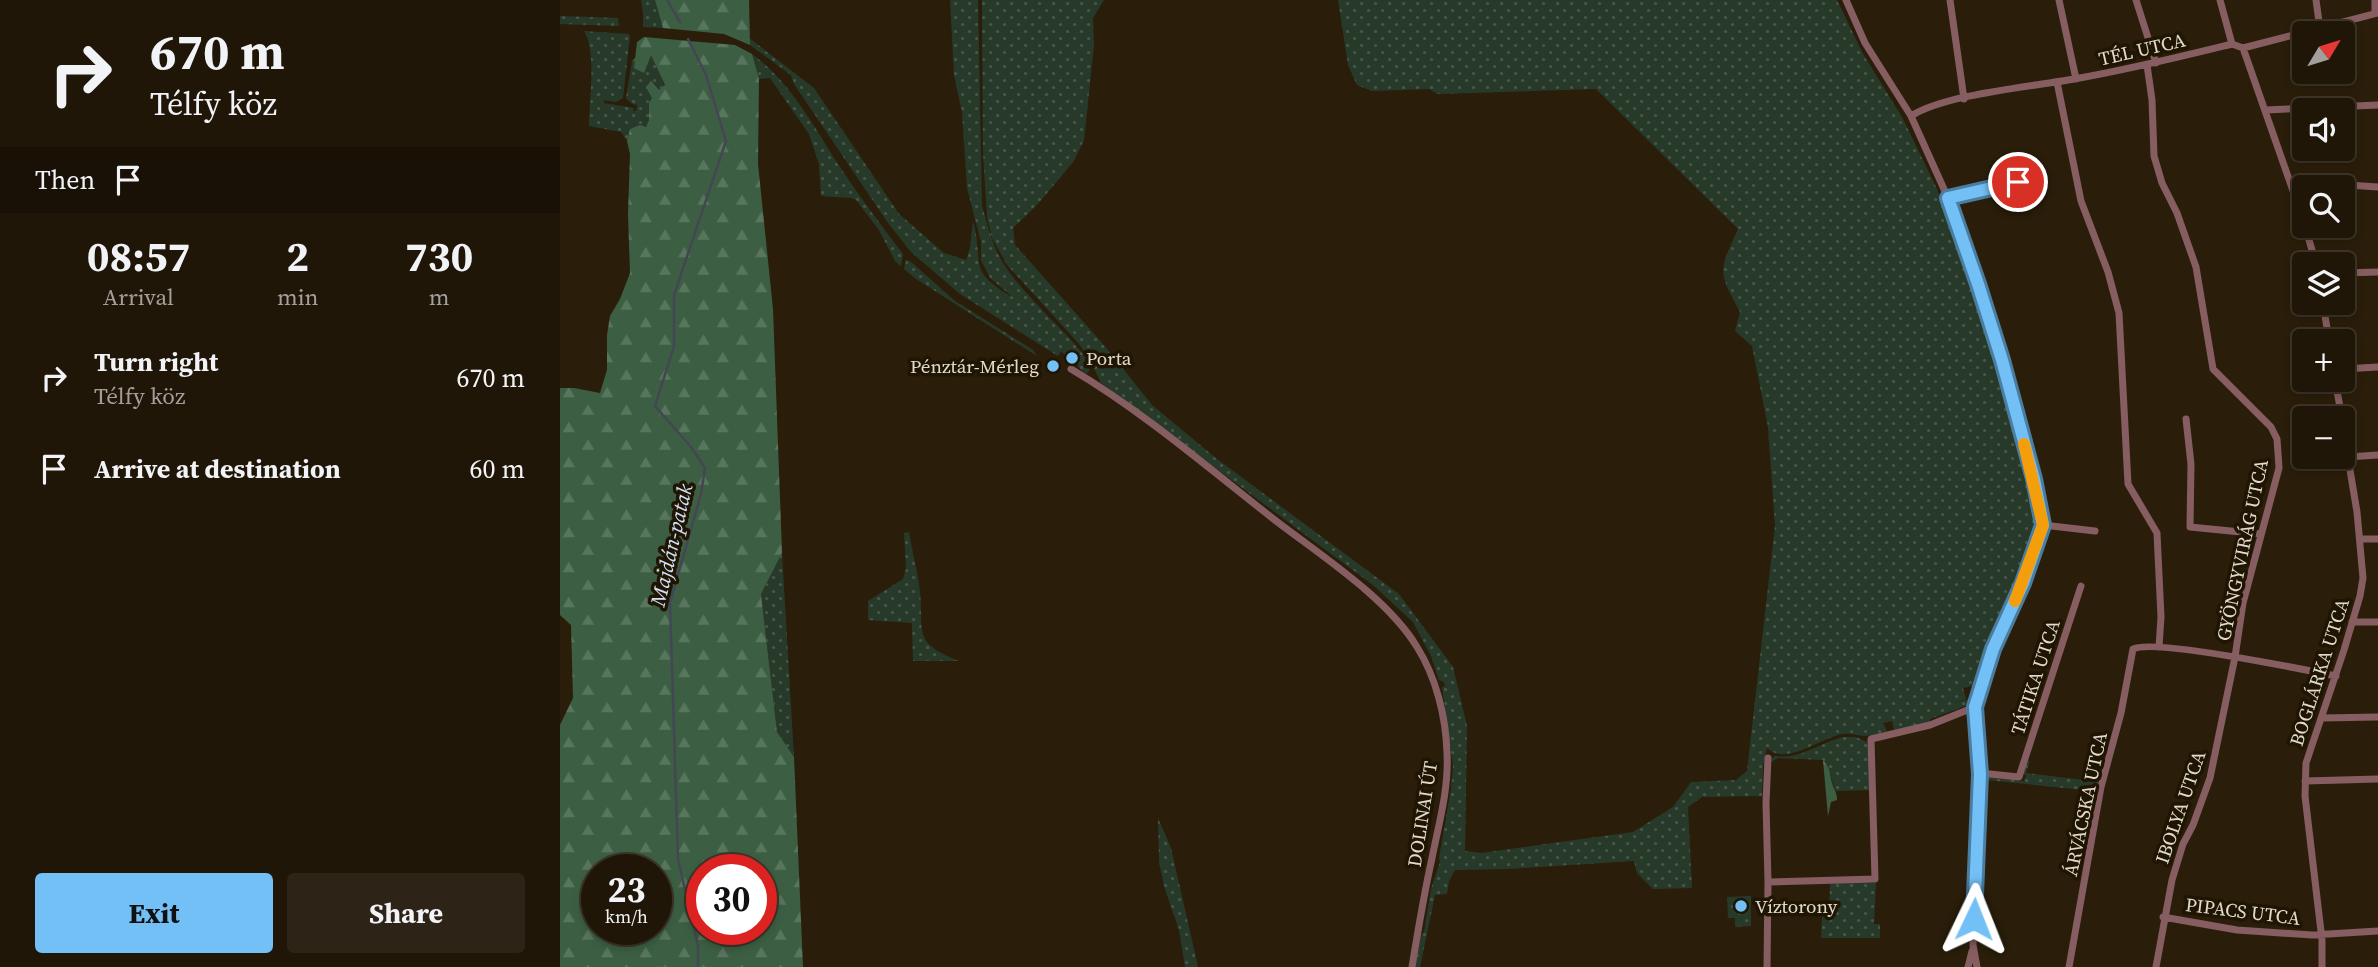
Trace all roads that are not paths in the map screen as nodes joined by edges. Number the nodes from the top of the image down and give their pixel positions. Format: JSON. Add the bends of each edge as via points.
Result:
{"nodes":[{"id":1,"x":1846,"y":0,"type":"edge"},
{"id":2,"x":1951,"y":0,"type":"edge"},
{"id":3,"x":2059,"y":0,"type":"edge"},
{"id":4,"x":2136,"y":0,"type":"edge"},
{"id":5,"x":2220,"y":0,"type":"edge"},
{"id":6,"x":2316,"y":0,"type":"edge"},
{"id":7,"x":2375,"y":0,"type":"edge"},
{"id":8,"x":2377,"y":13,"type":"edge"},
{"id":9,"x":2319,"y":21,"type":"edge"},
{"id":10,"x":2348,"y":21,"type":"edge"},
{"id":11,"x":2292,"y":36,"type":"edge"},
{"id":12,"x":2232,"y":44,"type":"junction"},
{"id":13,"x":2243,"y":48,"type":"junction"},
{"id":14,"x":2156,"y":63,"type":"junction"},
{"id":15,"x":2147,"y":65,"type":"junction"},
{"id":16,"x":2076,"y":79,"type":"junction"},
{"id":17,"x":2057,"y":82,"type":"junction"},
{"id":18,"x":1964,"y":99,"type":"junction"},
{"id":19,"x":2378,"y":105,"type":"edge"},
{"id":20,"x":2266,"y":110,"type":"junction"},
{"id":21,"x":1911,"y":116,"type":"junction"},
{"id":22,"x":2018,"y":182,"type":"dead end"},
{"id":23,"x":2355,"y":185,"type":"edge"},
{"id":24,"x":2292,"y":187,"type":"edge"},
{"id":25,"x":2378,"y":187,"type":"edge"},
{"id":26,"x":1948,"y":198,"type":"junction"},
{"id":27,"x":2378,"y":272,"type":"edge"},
{"id":28,"x":2355,"y":273,"type":"edge"},
{"id":29,"x":2378,"y":367,"type":"edge"},
{"id":30,"x":2355,"y":368,"type":"edge"},
{"id":31,"x":1071,"y":369,"type":"dead end"},
{"id":32,"x":2186,"y":419,"type":"dead end"},
{"id":33,"x":2378,"y":455,"type":"edge"},
{"id":34,"x":2355,"y":457,"type":"edge"},
{"id":35,"x":2350,"y":469,"type":"edge"},
{"id":36,"x":2043,"y":525,"type":"junction"},
{"id":37,"x":2095,"y":531,"type":"dead end"},
{"id":38,"x":2261,"y":534,"type":"junction"},
{"id":39,"x":2360,"y":539,"type":"junction"},
{"id":40,"x":2378,"y":539,"type":"edge"},
{"id":41,"x":2081,"y":586,"type":"dead end"},
{"id":42,"x":2352,"y":622,"type":"junction"},
{"id":43,"x":2378,"y":622,"type":"edge"},
{"id":44,"x":2159,"y":647,"type":"junction"},
{"id":45,"x":2235,"y":657,"type":"junction"},
{"id":46,"x":2336,"y":676,"type":"junction"},
{"id":47,"x":1975,"y":707,"type":"junction"},
{"id":48,"x":2378,"y":717,"type":"edge"},
{"id":49,"x":2322,"y":718,"type":"junction"},
{"id":50,"x":1768,"y":758,"type":"dead end"},
{"id":51,"x":1980,"y":774,"type":"junction"},
{"id":52,"x":2378,"y":779,"type":"edge"},
{"id":53,"x":2305,"y":781,"type":"junction"},
{"id":54,"x":1768,"y":882,"type":"junction"},
{"id":55,"x":2163,"y":917,"type":"junction"},
{"id":56,"x":2378,"y":931,"type":"edge"},
{"id":57,"x":2320,"y":933,"type":"junction"},
{"id":58,"x":1973,"y":945,"type":"junction"},
{"id":59,"x":1412,"y":967,"type":"edge"},
{"id":60,"x":1767,"y":967,"type":"edge"},
{"id":61,"x":1968,"y":967,"type":"edge"},
{"id":62,"x":1977,"y":967,"type":"edge"},
{"id":63,"x":2069,"y":967,"type":"edge"},
{"id":64,"x":2156,"y":967,"type":"edge"},
{"id":65,"x":2322,"y":967,"type":"edge"}],
"edges":[{"from":1,"to":21,"type":"street","via":[[1865,43]]},
{"from":2,"to":18,"type":"street"},
{"from":3,"to":16,"type":"street"},
{"from":4,"to":14,"type":"street"},
{"from":5,"to":12,"type":"street"},
{"from":6,"to":9,"type":"street"},
{"from":7,"to":8,"type":"street"},
{"from":8,"to":10,"type":"street"},
{"from":11,"to":13,"type":"street"},
{"from":12,"to":13,"type":"street"},
{"from":12,"to":14,"type":"street","name":"TÉL UTCA"},
{"from":13,"to":20,"type":"street"},
{"from":14,"to":15,"type":"street","name":"TÉL UTCA"},
{"from":15,"to":16,"type":"street","name":"TÉL UTCA"},
{"from":15,"to":38,"type":"street","name":"GYÖNGYVIRÁG UTCA","via":[[2154,156],[2196,267],[2213,369],[2272,427],[2277,439],[2279,468]]},
{"from":16,"to":17,"type":"street","name":"TÉL UTCA"},
{"from":17,"to":18,"type":"street","name":"TÉL UTCA"},
{"from":17,"to":44,"type":"street","via":[[2079,194],[2119,313],[2128,484],[2157,533]]},
{"from":18,"to":21,"type":"street","name":"TÉL UTCA"},
{"from":19,"to":20,"type":"street"},
{"from":20,"to":24,"type":"street"},
{"from":21,"to":26,"type":"street"},
{"from":22,"to":26,"type":"street"},
{"from":23,"to":25,"type":"street"},
{"from":26,"to":36,"type":"street","via":[[2002,360]]},
{"from":27,"to":28,"type":"street"},
{"from":29,"to":30,"type":"street"},
{"from":31,"to":59,"type":"street","name":"DOLINAI ÚT","via":[[1144,418],[1352,580],[1417,646],[1441,711],[1447,752],[1446,780]]},
{"from":32,"to":38,"type":"street","via":[[2190,527]]},
{"from":33,"to":34,"type":"street"},
{"from":35,"to":39,"type":"street","name":"BOGLÁRKA UTCA"},
{"from":36,"to":37,"type":"street"},
{"from":36,"to":47,"type":"street"},
{"from":38,"to":45,"type":"street","name":"GYÖNGYVIRÁG UTCA"},
{"from":39,"to":40,"type":"street"},
{"from":39,"to":42,"type":"street","name":"BOGLÁRKA UTCA","via":[[2362,585]]},
{"from":41,"to":51,"type":"street","name":"TÁTIKA UTCA","via":[[2020,777]]},
{"from":42,"to":43,"type":"street"},
{"from":42,"to":46,"type":"street","name":"BOGLÁRKA UTCA"},
{"from":44,"to":45,"type":"street"},
{"from":44,"to":63,"type":"street","name":"ÁRVÁCSKA UTCA","via":[[2133,649],[2101,787]]},
{"from":45,"to":46,"type":"street"},
{"from":45,"to":55,"type":"street","name":"IBOLYA UTCA","via":[[2210,778],[2183,844]]},
{"from":46,"to":49,"type":"street","name":"BOGLÁRKA UTCA"},
{"from":47,"to":51,"type":"street"},
{"from":47,"to":54,"type":"street","via":[[1930,725],[1871,739],[1875,879]]},
{"from":48,"to":49,"type":"street"},
{"from":49,"to":53,"type":"street","name":"BOGLÁRKA UTCA","via":[[2310,748]]},
{"from":50,"to":54,"type":"street"},
{"from":51,"to":58,"type":"street"},
{"from":52,"to":53,"type":"street"},
{"from":53,"to":57,"type":"street","name":"BOGLÁRKA UTCA"},
{"from":54,"to":60,"type":"street"},
{"from":55,"to":57,"type":"street","name":"PIPACS UTCA","via":[[2237,930]]},
{"from":55,"to":64,"type":"street","name":"IBOLYA UTCA"},
{"from":56,"to":57,"type":"street","name":"PIPACS UTCA"},
{"from":57,"to":65,"type":"street","name":"BOGLÁRKA UTCA"},
{"from":58,"to":61,"type":"street"},
{"from":58,"to":62,"type":"street"}]}
